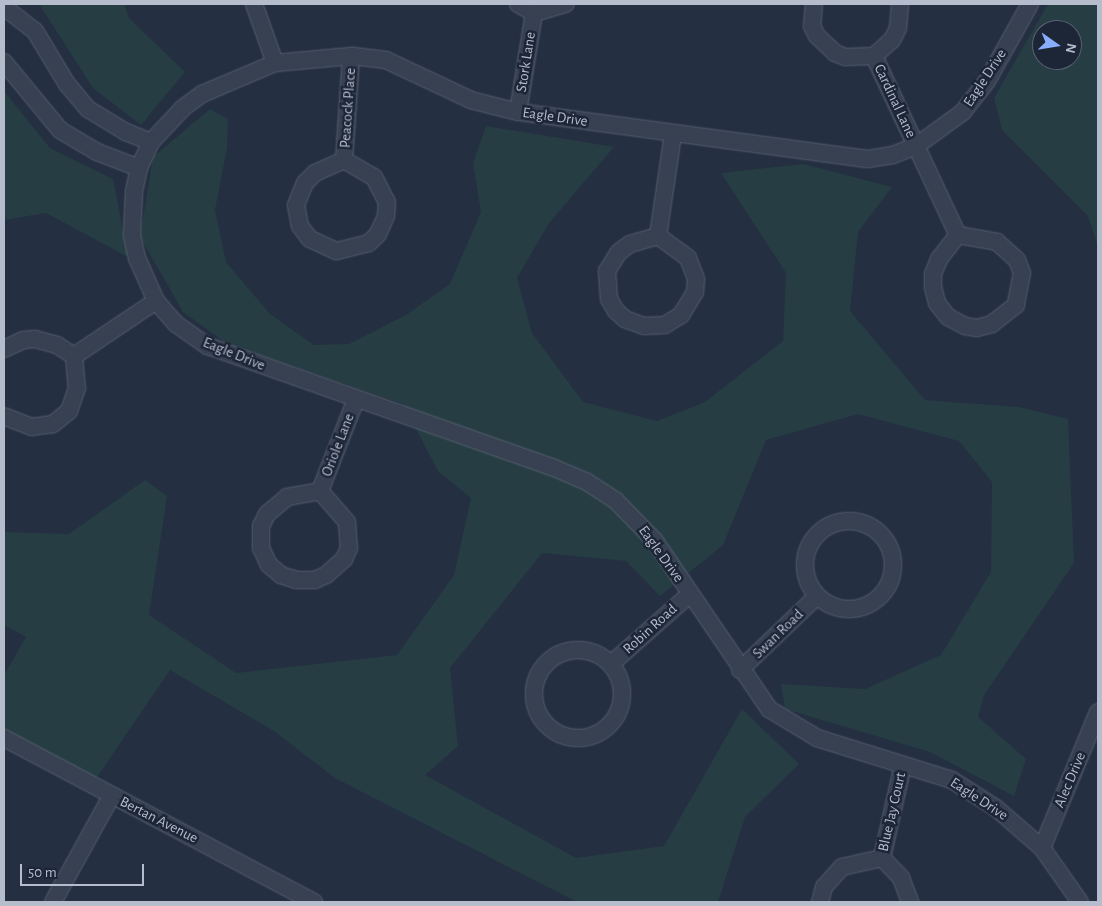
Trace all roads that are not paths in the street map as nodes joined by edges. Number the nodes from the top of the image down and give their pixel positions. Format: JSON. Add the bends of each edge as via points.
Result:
{"nodes":[{"id":1,"x":254,"y":4,"type":"edge"},
{"id":2,"x":518,"y":4,"type":"edge"},
{"id":3,"x":566,"y":4,"type":"edge"},
{"id":4,"x":814,"y":4,"type":"edge"},
{"id":5,"x":900,"y":4,"type":"edge"},
{"id":6,"x":1030,"y":4,"type":"edge"},
{"id":7,"x":4,"y":7,"type":"edge"},
{"id":8,"x":534,"y":13,"type":"junction"},
{"id":9,"x":351,"y":56,"type":"junction"},
{"id":10,"x":874,"y":56,"type":"junction"},
{"id":11,"x":4,"y":62,"type":"edge"},
{"id":12,"x":275,"y":63,"type":"junction"},
{"id":13,"x":518,"y":112,"type":"junction"},
{"id":14,"x":673,"y":135,"type":"junction"},
{"id":15,"x":152,"y":142,"type":"junction"},
{"id":16,"x":916,"y":146,"type":"junction"},
{"id":17,"x":344,"y":160,"type":"junction"},
{"id":18,"x":139,"y":168,"type":"junction"},
{"id":19,"x":958,"y":235,"type":"junction"},
{"id":20,"x":658,"y":236,"type":"junction"},
{"id":21,"x":156,"y":301,"type":"junction"},
{"id":22,"x":4,"y":350,"type":"edge"},
{"id":23,"x":74,"y":356,"type":"junction"},
{"id":24,"x":356,"y":399,"type":"junction"},
{"id":25,"x":4,"y":416,"type":"edge"},
{"id":26,"x":320,"y":491,"type":"junction"},
{"id":27,"x":690,"y":594,"type":"junction"},
{"id":28,"x":816,"y":597,"type":"junction"},
{"id":29,"x":611,"y":664,"type":"junction"},
{"id":30,"x":740,"y":670,"type":"junction"},
{"id":31,"x":1098,"y":712,"type":"edge"},
{"id":32,"x":4,"y":738,"type":"edge"},
{"id":33,"x":903,"y":765,"type":"junction"},
{"id":34,"x":112,"y":795,"type":"junction"},
{"id":35,"x":1042,"y":848,"type":"junction"},
{"id":36,"x":882,"y":858,"type":"junction"},
{"id":37,"x":53,"y":902,"type":"edge"},
{"id":38,"x":314,"y":902,"type":"edge"},
{"id":39,"x":820,"y":902,"type":"edge"},
{"id":40,"x":910,"y":902,"type":"edge"},
{"id":41,"x":1080,"y":902,"type":"edge"}],
"edges":[{"from":1,"to":12,"type":"street"},
{"from":2,"to":8,"type":"street","name":"Stork Lane"},
{"from":3,"to":8,"type":"street","name":"Stork Lane"},
{"from":4,"to":10,"type":"street","name":"Cardinal Lane","via":[[812,26],[824,45],[846,57]]},
{"from":5,"to":10,"type":"street","name":"Cardinal Lane","via":[[898,28]]},
{"from":6,"to":16,"type":"street","name":"Eagle Drive","via":[[972,102],[939,132]]},
{"from":7,"to":15,"type":"street","via":[[35,31],[67,84],[88,109],[118,128]]},
{"from":8,"to":13,"type":"street","name":"Stork Lane"},
{"from":9,"to":12,"type":"street","name":"Eagle Drive"},
{"from":9,"to":13,"type":"street","name":"Eagle Drive","via":[[386,60],[471,100]]},
{"from":9,"to":17,"type":"street","name":"Peacock Place"},
{"from":10,"to":16,"type":"street","name":"Cardinal Lane"},
{"from":11,"to":18,"type":"street","via":[[60,130],[97,152]]},
{"from":12,"to":15,"type":"street","name":"Eagle Drive","via":[[202,94],[183,108]]},
{"from":13,"to":14,"type":"street","name":"Eagle Drive"},
{"from":14,"to":16,"type":"street","name":"Eagle Drive","via":[[866,159],[893,155]]},
{"from":14,"to":20,"type":"street"},
{"from":15,"to":18,"type":"street","name":"Eagle Drive"},
{"from":16,"to":19,"type":"street","name":"Cardinal Lane"},
{"from":17,"to":17,"type":"street","name":"Peacock Place","via":[[315,172],[304,183],[296,205],[300,226],[310,239],[336,252],[369,243],[378,234],[386,216],[387,202],[374,177]]},
{"from":18,"to":21,"type":"street","name":"Eagle Drive","via":[[131,212],[132,236],[137,258]]},
{"from":19,"to":19,"type":"street","via":[[997,242],[1017,260],[1022,273],[1016,305],[992,324],[977,328],[965,326],[948,317],[937,303],[932,287],[933,274],[939,260]]},
{"from":20,"to":20,"type":"street","via":[[630,244],[619,252],[607,277],[609,299],[616,311],[625,319],[644,326],[665,325],[680,315],[695,292],[696,279],[688,258]]},
{"from":21,"to":23,"type":"street"},
{"from":21,"to":24,"type":"street","name":"Eagle Drive","via":[[176,324],[208,346]]},
{"from":22,"to":23,"type":"street","via":[[23,340],[35,339],[49,342]]},
{"from":23,"to":25,"type":"street","via":[[77,388],[69,411],[60,420],[32,427]]},
{"from":24,"to":26,"type":"street","name":"Oriole Lane"},
{"from":24,"to":27,"type":"street","name":"Eagle Drive","via":[[552,466],[586,482],[616,501],[642,525]]},
{"from":26,"to":26,"type":"street","name":"Oriole Lane","via":[[287,496],[267,514],[261,526],[261,548],[269,565],[281,575],[297,580],[314,580],[326,575],[344,559],[349,548],[347,522]]},
{"from":27,"to":29,"type":"street","name":"Robin Road"},
{"from":27,"to":30,"type":"street","name":"Eagle Drive"},
{"from":28,"to":28,"type":"street","name":"Swan Road","via":[[830,606],[848,609],[865,607],[884,595],[893,575],[893,563],[882,535],[871,526],[848,521],[817,532],[806,557],[806,571]]},
{"from":28,"to":30,"type":"street","name":"Swan Road"},
{"from":29,"to":29,"type":"street","name":"Robin Road","via":[[588,651],[577,650],[564,652],[544,664],[536,681],[534,699],[541,716],[554,732],[581,737],[597,734],[610,725],[620,705],[622,689]]},
{"from":30,"to":33,"type":"street","name":"Eagle Drive","via":[[762,701],[789,724],[817,738]]},
{"from":31,"to":35,"type":"street","name":"Alec Drive"},
{"from":32,"to":34,"type":"street","name":"Bertan Avenue"},
{"from":33,"to":35,"type":"street","name":"Eagle Drive","via":[[952,780],[996,808]]},
{"from":33,"to":36,"type":"street","name":"Blue Jay Court"},
{"from":34,"to":37,"type":"street"},
{"from":34,"to":38,"type":"street","name":"Bertan Avenue"},
{"from":35,"to":41,"type":"street","name":"Eagle Drive"},
{"from":36,"to":39,"type":"street","name":"Blue Jay Court","via":[[842,868],[824,887]]},
{"from":36,"to":40,"type":"street","name":"Blue Jay Court","via":[[901,878]]}]}
